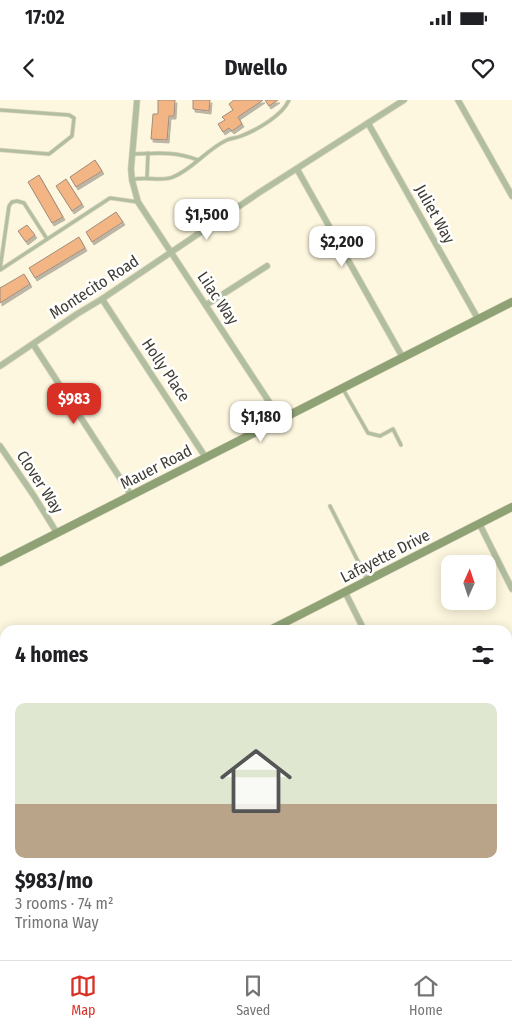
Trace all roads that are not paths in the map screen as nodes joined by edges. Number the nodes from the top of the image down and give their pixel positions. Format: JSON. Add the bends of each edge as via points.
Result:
{"nodes":[{"id":1,"x":137,"y":100,"type":"edge"},
{"id":2,"x":289,"y":100,"type":"edge"},
{"id":3,"x":404,"y":100,"type":"edge"},
{"id":4,"x":458,"y":100,"type":"edge"},
{"id":5,"x":0,"y":110,"type":"edge"},
{"id":6,"x":368,"y":123,"type":"junction"},
{"id":7,"x":0,"y":150,"type":"edge"},
{"id":8,"x":148,"y":153,"type":"junction"},
{"id":9,"x":132,"y":154,"type":"junction"},
{"id":10,"x":198,"y":160,"type":"junction"},
{"id":11,"x":297,"y":168,"type":"junction"},
{"id":12,"x":147,"y":178,"type":"junction"},
{"id":13,"x":132,"y":180,"type":"junction"},
{"id":14,"x":512,"y":196,"type":"edge"},
{"id":15,"x":138,"y":202,"type":"junction"},
{"id":16,"x":47,"y":239,"type":"junction"},
{"id":17,"x":170,"y":252,"type":"junction"},
{"id":18,"x":267,"y":266,"type":"dead end"},
{"id":19,"x":0,"y":269,"type":"edge"},
{"id":20,"x":102,"y":299,"type":"junction"},
{"id":21,"x":512,"y":302,"type":"edge"},
{"id":22,"x":206,"y":305,"type":"junction"},
{"id":23,"x":478,"y":320,"type":"junction"},
{"id":24,"x":33,"y":344,"type":"junction"},
{"id":25,"x":403,"y":358,"type":"junction"},
{"id":26,"x":0,"y":366,"type":"edge"},
{"id":27,"x":343,"y":389,"type":"junction"},
{"id":28,"x":281,"y":420,"type":"junction"},
{"id":29,"x":401,"y":445,"type":"dead end"},
{"id":30,"x":0,"y":446,"type":"edge"},
{"id":31,"x":206,"y":458,"type":"junction"},
{"id":32,"x":131,"y":495,"type":"junction"},
{"id":33,"x":330,"y":506,"type":"dead end"},
{"id":34,"x":512,"y":508,"type":"edge"},
{"id":35,"x":480,"y":524,"type":"junction"},
{"id":36,"x":57,"y":533,"type":"junction"},
{"id":37,"x":0,"y":562,"type":"edge"},
{"id":38,"x":368,"y":580,"type":"junction"},
{"id":39,"x":512,"y":589,"type":"edge"},
{"id":40,"x":345,"y":592,"type":"junction"},
{"id":41,"x":280,"y":625,"type":"edge"},
{"id":42,"x":362,"y":625,"type":"edge"}],
"edges":[{"from":1,"to":9,"type":"street","name":"Lilac Way"},
{"from":2,"to":10,"type":"lane","via":[[286,108],[270,120],[240,137],[228,139]]},
{"from":3,"to":6,"type":"street","name":"Montecito Road"},
{"from":4,"to":14,"type":"street"},
{"from":5,"to":7,"type":"lane","via":[[74,118],[72,136],[49,154]]},
{"from":6,"to":11,"type":"street","name":"Montecito Road"},
{"from":6,"to":23,"type":"street","name":"Juliet Way"},
{"from":8,"to":9,"type":"lane"},
{"from":8,"to":10,"type":"lane"},
{"from":8,"to":12,"type":"lane"},
{"from":9,"to":13,"type":"street","name":"Lilac Way"},
{"from":10,"to":12,"type":"lane","via":[[171,178]]},
{"from":11,"to":17,"type":"street","name":"Montecito Road"},
{"from":11,"to":25,"type":"street"},
{"from":12,"to":13,"type":"lane"},
{"from":13,"to":15,"type":"street","name":"Lilac Way"},
{"from":15,"to":16,"type":"lane","via":[[110,198]]},
{"from":15,"to":17,"type":"street","name":"Lilac Way"},
{"from":16,"to":19,"type":"lane"},
{"from":16,"to":19,"type":"lane","via":[[24,203],[12,202]]},
{"from":17,"to":20,"type":"street","name":"Montecito Road"},
{"from":17,"to":22,"type":"street","name":"Lilac Way"},
{"from":18,"to":22,"type":"street"},
{"from":20,"to":24,"type":"street","name":"Montecito Road"},
{"from":20,"to":31,"type":"street","name":"Holly Place"},
{"from":21,"to":23,"type":"street","name":"Mauer Road"},
{"from":22,"to":28,"type":"street","name":"Lilac Way"},
{"from":23,"to":25,"type":"street","name":"Mauer Road"},
{"from":24,"to":26,"type":"street","name":"Montecito Road"},
{"from":24,"to":32,"type":"street"},
{"from":25,"to":27,"type":"street","name":"Mauer Road"},
{"from":27,"to":28,"type":"street","name":"Mauer Road"},
{"from":27,"to":29,"type":"lane","via":[[368,433],[380,436],[393,429]]},
{"from":28,"to":31,"type":"street","name":"Mauer Road"},
{"from":30,"to":36,"type":"street","name":"Clover Way"},
{"from":31,"to":32,"type":"street","name":"Mauer Road"},
{"from":32,"to":36,"type":"street","name":"Mauer Road"},
{"from":33,"to":38,"type":"lane"},
{"from":34,"to":35,"type":"street","name":"Lafayette Drive"},
{"from":35,"to":38,"type":"street","name":"Lafayette Drive"},
{"from":35,"to":39,"type":"street"},
{"from":36,"to":37,"type":"street","name":"Mauer Road"},
{"from":38,"to":40,"type":"street","name":"Lafayette Drive"},
{"from":40,"to":41,"type":"street","name":"Lafayette Drive"},
{"from":40,"to":42,"type":"street"}]}
